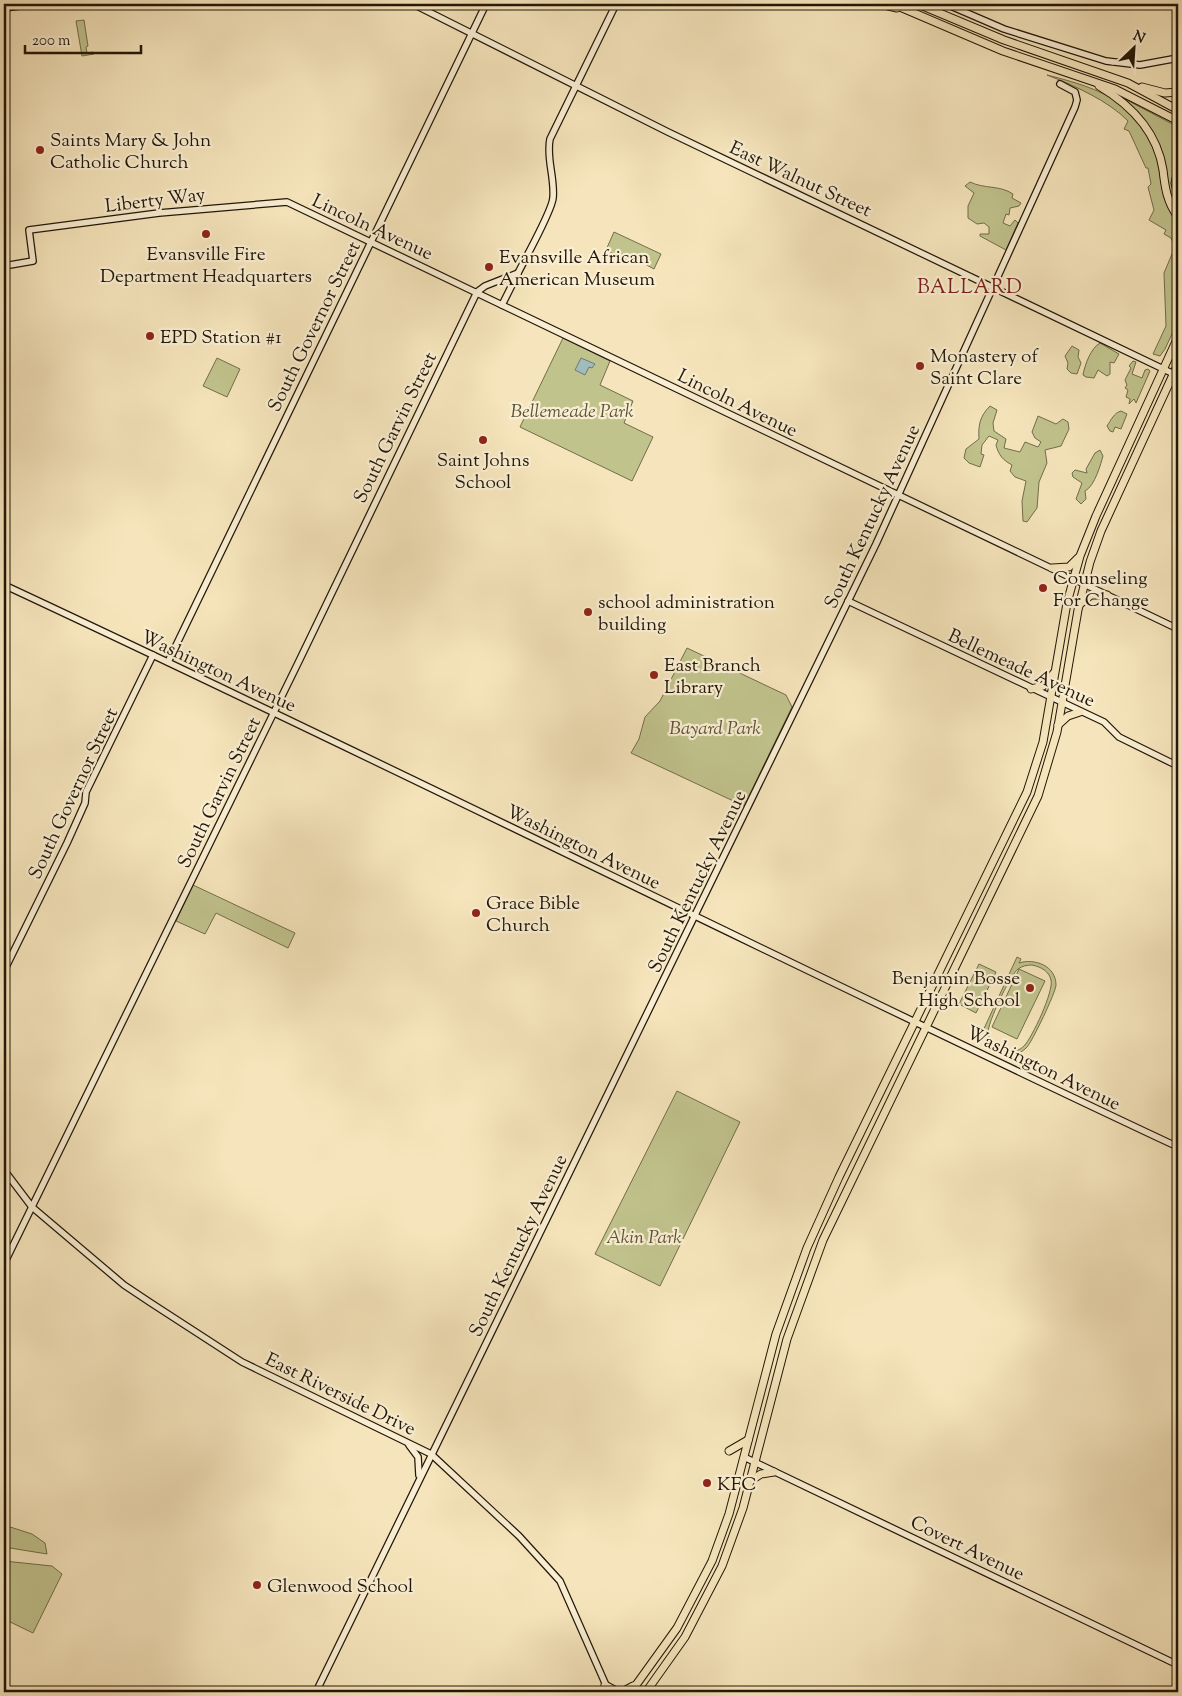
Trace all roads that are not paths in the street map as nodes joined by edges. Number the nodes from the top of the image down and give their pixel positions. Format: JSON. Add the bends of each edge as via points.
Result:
{"nodes":[{"id":1,"x":35,"y":4,"type":"edge"},
{"id":2,"x":413,"y":4,"type":"edge"},
{"id":3,"x":486,"y":4,"type":"edge"},
{"id":4,"x":616,"y":4,"type":"edge"},
{"id":5,"x":880,"y":4,"type":"edge"},
{"id":6,"x":893,"y":4,"type":"edge"},
{"id":7,"x":920,"y":4,"type":"edge"},
{"id":8,"x":946,"y":4,"type":"edge"},
{"id":9,"x":4,"y":8,"type":"edge"},
{"id":10,"x":912,"y":12,"type":"junction"},
{"id":11,"x":471,"y":34,"type":"junction"},
{"id":12,"x":1178,"y":58,"type":"edge"},
{"id":13,"x":1078,"y":76,"type":"junction"},
{"id":14,"x":1128,"y":83,"type":"junction"},
{"id":15,"x":1060,"y":84,"type":"dead end"},
{"id":16,"x":576,"y":86,"type":"junction"},
{"id":17,"x":1178,"y":92,"type":"edge"},
{"id":18,"x":1178,"y":110,"type":"edge"},
{"id":19,"x":1178,"y":121,"type":"edge"},
{"id":20,"x":1178,"y":170,"type":"edge"},
{"id":21,"x":1178,"y":195,"type":"edge"},
{"id":22,"x":284,"y":201,"type":"joint"},
{"id":23,"x":1178,"y":217,"type":"edge"},
{"id":24,"x":371,"y":241,"type":"junction"},
{"id":25,"x":4,"y":266,"type":"edge"},
{"id":26,"x":518,"y":272,"type":"junction"},
{"id":27,"x":994,"y":286,"type":"junction"},
{"id":28,"x":477,"y":292,"type":"junction"},
{"id":29,"x":502,"y":305,"type":"junction"},
{"id":30,"x":1178,"y":337,"type":"edge"},
{"id":31,"x":1178,"y":364,"type":"edge"},
{"id":32,"x":1164,"y":368,"type":"junction"},
{"id":33,"x":1176,"y":375,"type":"edge"},
{"id":34,"x":899,"y":496,"type":"junction"},
{"id":35,"x":1080,"y":556,"type":"junction"},
{"id":36,"x":1052,"y":568,"type":"junction"},
{"id":37,"x":1073,"y":578,"type":"junction"},
{"id":38,"x":1083,"y":583,"type":"junction"},
{"id":39,"x":4,"y":585,"type":"edge"},
{"id":40,"x":1107,"y":595,"type":"junction"},
{"id":41,"x":848,"y":601,"type":"junction"},
{"id":42,"x":1078,"y":609,"type":"junction"},
{"id":43,"x":1178,"y":629,"type":"edge"},
{"id":44,"x":153,"y":655,"type":"junction"},
{"id":45,"x":168,"y":662,"type":"junction"},
{"id":46,"x":1056,"y":671,"type":"junction"},
{"id":47,"x":1031,"y":689,"type":"junction"},
{"id":48,"x":1051,"y":698,"type":"junction"},
{"id":49,"x":1062,"y":703,"type":"junction"},
{"id":50,"x":274,"y":712,"type":"junction"},
{"id":51,"x":1080,"y":712,"type":"junction"},
{"id":52,"x":1058,"y":725,"type":"junction"},
{"id":53,"x":1178,"y":766,"type":"edge"},
{"id":54,"x":989,"y":870,"type":"junction"},
{"id":55,"x":1000,"y":876,"type":"junction"},
{"id":56,"x":695,"y":917,"type":"junction"},
{"id":57,"x":4,"y":970,"type":"edge"},
{"id":58,"x":915,"y":1022,"type":"junction"},
{"id":59,"x":926,"y":1027,"type":"junction"},
{"id":60,"x":861,"y":1133,"type":"junction"},
{"id":61,"x":871,"y":1138,"type":"junction"},
{"id":62,"x":1178,"y":1147,"type":"edge"},
{"id":63,"x":4,"y":1170,"type":"edge"},
{"id":64,"x":32,"y":1207,"type":"junction"},
{"id":65,"x":4,"y":1264,"type":"edge"},
{"id":66,"x":397,"y":1437,"type":"junction"},
{"id":67,"x":748,"y":1440,"type":"junction"},
{"id":68,"x":729,"y":1451,"type":"dead end"},
{"id":69,"x":431,"y":1454,"type":"junction"},
{"id":70,"x":744,"y":1458,"type":"junction"},
{"id":71,"x":755,"y":1462,"type":"junction"},
{"id":72,"x":774,"y":1472,"type":"junction"},
{"id":73,"x":419,"y":1480,"type":"junction"},
{"id":74,"x":750,"y":1482,"type":"junction"},
{"id":75,"x":1178,"y":1665,"type":"edge"},
{"id":76,"x":643,"y":1677,"type":"junction"},
{"id":77,"x":607,"y":1689,"type":"edge"},
{"id":78,"x":316,"y":1692,"type":"edge"},
{"id":79,"x":618,"y":1692,"type":"edge"},
{"id":80,"x":622,"y":1692,"type":"edge"},
{"id":81,"x":631,"y":1692,"type":"edge"},
{"id":82,"x":646,"y":1692,"type":"edge"}],
"edges":[{"from":1,"to":9,"type":"street"},
{"from":2,"to":11,"type":"street","name":"East Walnut Street"},
{"from":3,"to":11,"type":"street","name":"South Governor Street"},
{"from":4,"to":16,"type":"street"},
{"from":5,"to":10,"type":"highway"},
{"from":6,"to":10,"type":"highway"},
{"from":7,"to":14,"type":"highway","via":[[1004,40]]},
{"from":8,"to":12,"type":"street","via":[[1004,28],[1098,59],[1132,65]]},
{"from":10,"to":13,"type":"highway","via":[[1003,50]]},
{"from":11,"to":16,"type":"street","name":"East Walnut Street"},
{"from":11,"to":24,"type":"street","name":"South Governor Street"},
{"from":13,"to":19,"type":"highway","via":[[1126,93]]},
{"from":13,"to":23,"type":"highway","via":[[1124,103],[1149,131],[1160,157],[1166,194]]},
{"from":14,"to":17,"type":"highway","via":[[1165,93]]},
{"from":14,"to":18,"type":"highway"},
{"from":15,"to":27,"type":"street","name":"South Kentucky Avenue","via":[[1075,92],[1076,107]]},
{"from":16,"to":26,"type":"street","via":[[549,144],[553,200]]},
{"from":16,"to":27,"type":"street","name":"East Walnut Street"},
{"from":20,"to":21,"type":"highway","via":[[1175,183]]},
{"from":22,"to":24,"type":"street","name":"Lincoln Avenue"},
{"from":22,"to":25,"type":"street","name":"Liberty Way","via":[[29,230],[33,261]]},
{"from":24,"to":28,"type":"street","name":"Lincoln Avenue"},
{"from":24,"to":45,"type":"street","name":"South Governor Street"},
{"from":26,"to":28,"type":"street"},
{"from":26,"to":29,"type":"street"},
{"from":27,"to":32,"type":"street","name":"East Walnut Street"},
{"from":27,"to":34,"type":"street","name":"South Kentucky Avenue"},
{"from":28,"to":29,"type":"street","name":"Lincoln Avenue"},
{"from":28,"to":50,"type":"street","name":"South Garvin Street"},
{"from":29,"to":34,"type":"street","name":"Lincoln Avenue"},
{"from":30,"to":32,"type":"highway"},
{"from":31,"to":33,"type":"highway"},
{"from":32,"to":33,"type":"street","name":"East Walnut Street"},
{"from":32,"to":35,"type":"highway"},
{"from":33,"to":38,"type":"highway","via":[[1102,531]]},
{"from":34,"to":36,"type":"street","name":"Lincoln Avenue"},
{"from":34,"to":41,"type":"street","name":"South Kentucky Avenue"},
{"from":35,"to":36,"type":"highway","via":[[1069,567]]},
{"from":35,"to":37,"type":"highway"},
{"from":36,"to":37,"type":"street","name":"Lincoln Avenue"},
{"from":37,"to":38,"type":"street","name":"Lincoln Avenue"},
{"from":37,"to":46,"type":"highway"},
{"from":38,"to":40,"type":"street","name":"Lincoln Avenue"},
{"from":38,"to":42,"type":"highway"},
{"from":39,"to":44,"type":"street","name":"Washington Avenue"},
{"from":40,"to":42,"type":"highway","via":[[1091,594]]},
{"from":40,"to":43,"type":"street","name":"Lincoln Avenue"},
{"from":41,"to":47,"type":"street","name":"Bellemeade Avenue"},
{"from":41,"to":56,"type":"street","name":"South Kentucky Avenue"},
{"from":42,"to":49,"type":"highway"},
{"from":44,"to":45,"type":"street","name":"Washington Avenue"},
{"from":44,"to":57,"type":"street","name":"South Governor Street","via":[[86,792],[85,803],[67,843]]},
{"from":45,"to":50,"type":"street","name":"Washington Avenue"},
{"from":46,"to":47,"type":"highway","via":[[1046,684]]},
{"from":46,"to":48,"type":"highway"},
{"from":47,"to":48,"type":"street","name":"Bellemeade Avenue"},
{"from":48,"to":49,"type":"street","name":"Bellemeade Avenue"},
{"from":48,"to":54,"type":"highway","via":[[1032,778]]},
{"from":49,"to":51,"type":"street","name":"Bellemeade Avenue"},
{"from":49,"to":52,"type":"highway"},
{"from":50,"to":56,"type":"street","name":"Washington Avenue"},
{"from":50,"to":64,"type":"street","name":"South Garvin Street"},
{"from":51,"to":52,"type":"highway","via":[[1068,716]]},
{"from":51,"to":53,"type":"street","name":"Bellemeade Avenue","via":[[1104,722],[1119,737]]},
{"from":52,"to":55,"type":"highway","via":[[1038,796]]},
{"from":54,"to":55,"type":"highway","via":[[997,868]]},
{"from":54,"to":58,"type":"highway"},
{"from":55,"to":59,"type":"highway"},
{"from":56,"to":58,"type":"street","name":"Washington Avenue"},
{"from":56,"to":69,"type":"street","name":"South Kentucky Avenue"},
{"from":58,"to":59,"type":"street","name":"Washington Avenue"},
{"from":58,"to":60,"type":"highway"},
{"from":59,"to":61,"type":"highway"},
{"from":59,"to":62,"type":"street","name":"Washington Avenue"},
{"from":60,"to":61,"type":"highway","via":[[864,1141]]},
{"from":60,"to":67,"type":"highway","via":[[797,1275],[771,1352]]},
{"from":61,"to":71,"type":"highway","via":[[829,1226],[800,1298]]},
{"from":63,"to":64,"type":"street","name":"East Riverside Drive"},
{"from":64,"to":65,"type":"street","name":"South Garvin Street"},
{"from":64,"to":66,"type":"street","name":"East Riverside Drive","via":[[124,1285],[242,1362]]},
{"from":66,"to":69,"type":"street","name":"East Riverside Drive"},
{"from":66,"to":73,"type":"street","via":[[416,1453],[420,1466]]},
{"from":67,"to":68,"type":"highway"},
{"from":67,"to":70,"type":"highway"},
{"from":69,"to":73,"type":"street","name":"South Kentucky Avenue"},
{"from":69,"to":77,"type":"street","name":"East Riverside Drive","via":[[520,1536],[560,1581]]},
{"from":70,"to":71,"type":"street","name":"Covert Avenue"},
{"from":70,"to":76,"type":"highway","via":[[724,1528],[703,1580],[678,1628]]},
{"from":71,"to":72,"type":"street","name":"Covert Avenue"},
{"from":71,"to":74,"type":"highway"},
{"from":72,"to":74,"type":"highway","via":[[761,1474]]},
{"from":72,"to":75,"type":"street","name":"Covert Avenue"},
{"from":73,"to":78,"type":"street","name":"South Kentucky Avenue"},
{"from":74,"to":82,"type":"highway","via":[[729,1548],[710,1593],[679,1648]]},
{"from":76,"to":80,"type":"highway"},
{"from":76,"to":81,"type":"highway"},
{"from":77,"to":79,"type":"highway"}]}
